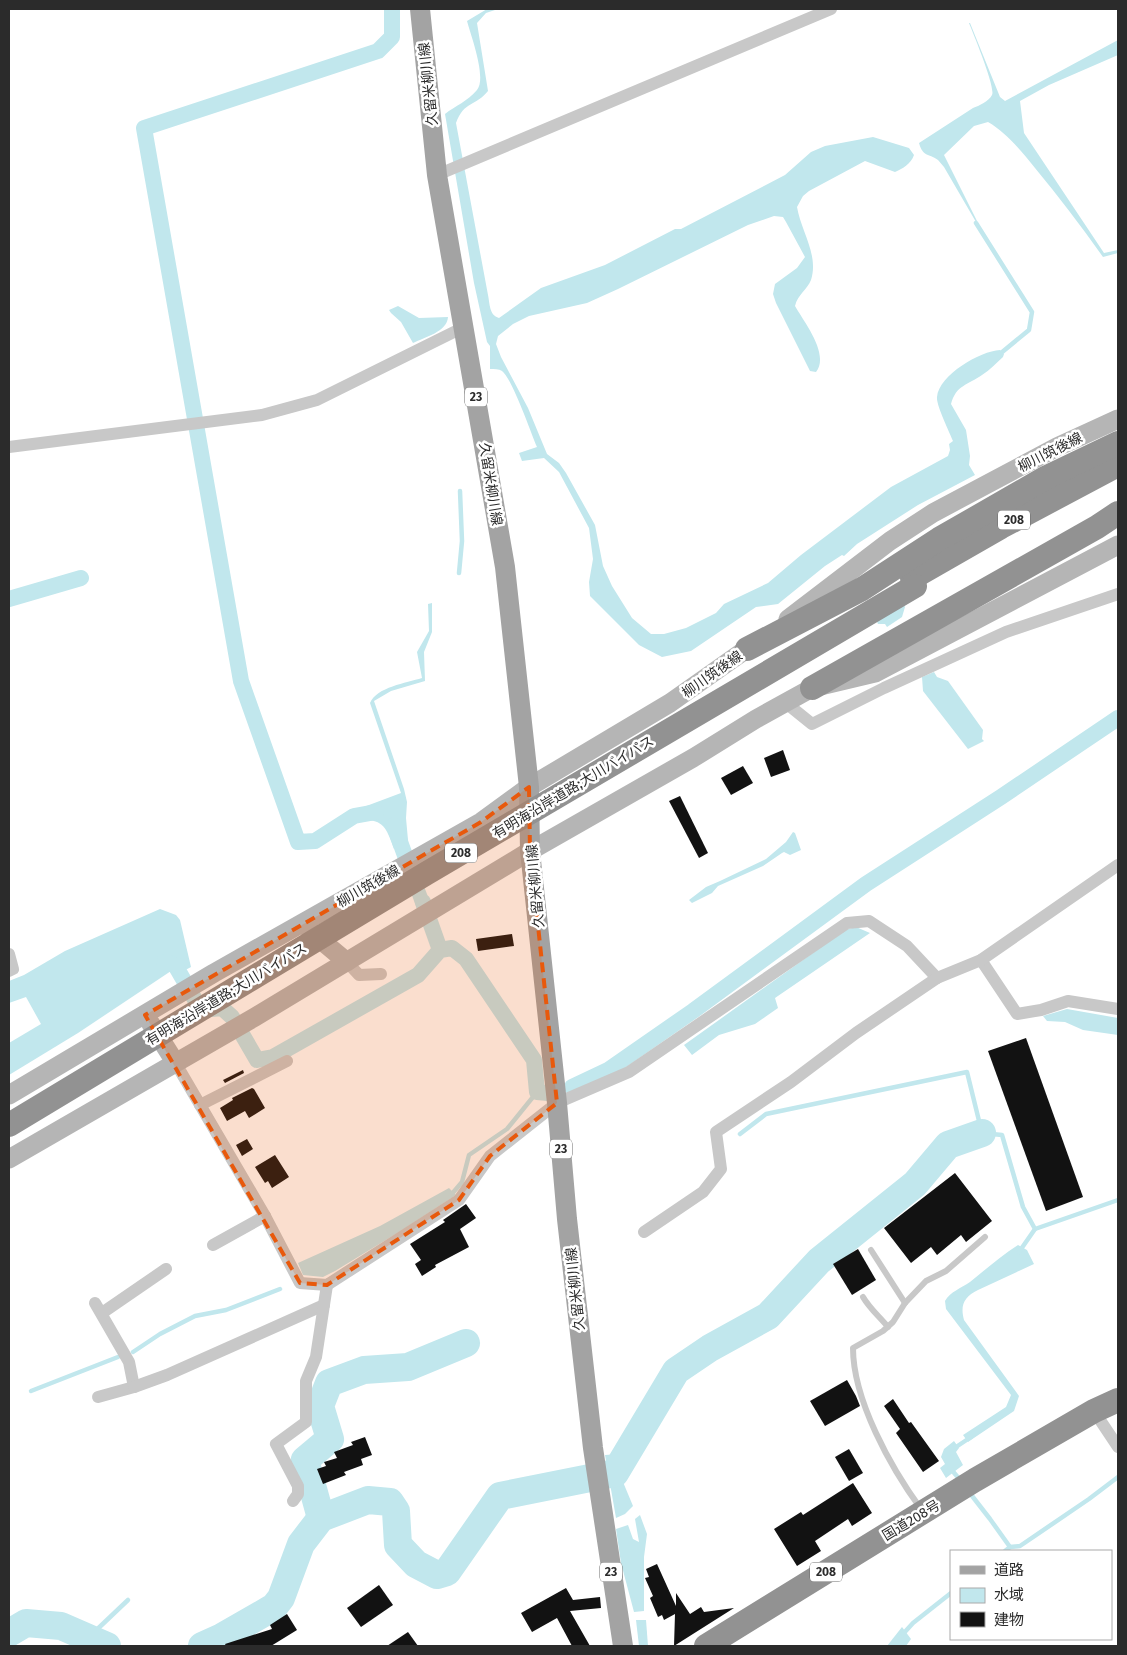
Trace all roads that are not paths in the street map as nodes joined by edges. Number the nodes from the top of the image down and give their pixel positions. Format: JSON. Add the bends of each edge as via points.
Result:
{"nodes":[{"id":1,"x":420,"y":9,"type":"edge"},
{"id":2,"x":831,"y":9,"type":"edge"},
{"id":3,"x":437,"y":175,"type":"junction"},
{"id":4,"x":464,"y":326,"type":"junction"},
{"id":5,"x":1118,"y":419,"type":"edge"},
{"id":6,"x":1118,"y":443,"type":"edge"},
{"id":7,"x":9,"y":447,"type":"edge"},
{"id":8,"x":1118,"y":465,"type":"edge"},
{"id":9,"x":1118,"y":475,"type":"edge"},
{"id":10,"x":1118,"y":513,"type":"edge"},
{"id":11,"x":1118,"y":545,"type":"edge"},
{"id":12,"x":914,"y":582,"type":"junction"},
{"id":13,"x":1118,"y":594,"type":"edge"},
{"id":14,"x":747,"y":650,"type":"junction"},
{"id":15,"x":812,"y":688,"type":"junction"},
{"id":16,"x":786,"y":703,"type":"junction"},
{"id":17,"x":529,"y":786,"type":"junction"},
{"id":18,"x":530,"y":851,"type":"junction"},
{"id":19,"x":1118,"y":865,"type":"edge"},
{"id":20,"x":302,"y":924,"type":"junction"},
{"id":21,"x":9,"y":954,"type":"edge"},
{"id":22,"x":981,"y":960,"type":"junction"},
{"id":23,"x":347,"y":962,"type":"junction"},
{"id":24,"x":9,"y":971,"type":"edge"},
{"id":25,"x":381,"y":974,"type":"dead end"},
{"id":26,"x":937,"y":978,"type":"junction"},
{"id":27,"x":1118,"y":1009,"type":"edge"},
{"id":28,"x":145,"y":1015,"type":"junction"},
{"id":29,"x":287,"y":1061,"type":"dead end"},
{"id":30,"x":175,"y":1062,"type":"junction"},
{"id":31,"x":9,"y":1095,"type":"edge"},
{"id":32,"x":557,"y":1103,"type":"junction"},
{"id":33,"x":200,"y":1105,"type":"junction"},
{"id":34,"x":9,"y":1114,"type":"edge"},
{"id":35,"x":9,"y":1125,"type":"edge"},
{"id":36,"x":9,"y":1159,"type":"edge"},
{"id":37,"x":265,"y":1216,"type":"junction"},
{"id":38,"x":644,"y":1232,"type":"dead end"},
{"id":39,"x":985,"y":1237,"type":"dead end"},
{"id":40,"x":213,"y":1245,"type":"dead end"},
{"id":41,"x":871,"y":1250,"type":"dead end"},
{"id":42,"x":166,"y":1268,"type":"dead end"},
{"id":43,"x":327,"y":1285,"type":"junction"},
{"id":44,"x":863,"y":1298,"type":"dead end"},
{"id":45,"x":905,"y":1303,"type":"junction"},
{"id":46,"x":324,"y":1305,"type":"junction"},
{"id":47,"x":888,"y":1327,"type":"junction"},
{"id":48,"x":134,"y":1387,"type":"junction"},
{"id":49,"x":98,"y":1397,"type":"dead end"},
{"id":50,"x":1118,"y":1400,"type":"edge"},
{"id":51,"x":1094,"y":1411,"type":"junction"},
{"id":52,"x":1118,"y":1448,"type":"edge"},
{"id":53,"x":293,"y":1501,"type":"dead end"},
{"id":54,"x":924,"y":1512,"type":"junction"},
{"id":55,"x":623,"y":1646,"type":"edge"},
{"id":56,"x":706,"y":1646,"type":"edge"}],
"edges":[{"from":1,"to":3,"type":"main road","name":"久留米柳川線","number":"23"},
{"from":2,"to":3,"type":"street"},
{"from":3,"to":4,"type":"main road","name":"久留米柳川線","number":"23"},
{"from":4,"to":7,"type":"street","via":[[317,400],[262,415]]},
{"from":4,"to":17,"type":"main road","name":"久留米柳川線","number":"23","via":[[505,567]]},
{"from":5,"to":14,"type":"main road","name":"柳川筑後線","via":[[933,513],[890,540]]},
{"from":6,"to":14,"type":"highway","via":[[1047,477],[939,539],[862,589]]},
{"from":8,"to":12,"type":"highway","name":"有明海沿岸道路;大川バイパス","number":"208","via":[[1001,527]]},
{"from":9,"to":12,"type":"highway","name":"有明海沿岸道路;大川バイパス","number":"208"},
{"from":10,"to":15,"type":"highway"},
{"from":11,"to":15,"type":"main road","via":[[875,673]]},
{"from":12,"to":34,"type":"highway","name":"有明海沿岸道路;大川バイパス","number":"208","via":[[431,861]]},
{"from":12,"to":35,"type":"highway","name":"有明海沿岸道路;大川バイパス","number":"208","bridge":true},
{"from":13,"to":16,"type":"street","via":[[1006,632],[812,724]]},
{"from":14,"to":17,"type":"main road","name":"柳川筑後線","via":[[670,703]]},
{"from":15,"to":16,"type":"main road"},
{"from":16,"to":18,"type":"main road"},
{"from":17,"to":18,"type":"main road","name":"久留米柳川線","number":"23"},
{"from":17,"to":20,"type":"main road","name":"柳川筑後線","via":[[481,822]]},
{"from":18,"to":23,"type":"main road"},
{"from":18,"to":32,"type":"main road","name":"久留米柳川線","number":"23"},
{"from":19,"to":22,"type":"street"},
{"from":20,"to":23,"type":"main road"},
{"from":20,"to":28,"type":"main road","name":"柳川筑後線"},
{"from":21,"to":24,"type":"street","via":[[13,969]]},
{"from":22,"to":26,"type":"street"},
{"from":22,"to":27,"type":"street","via":[[1017,1014],[1068,1001]]},
{"from":23,"to":25,"type":"street","via":[[360,975]]},
{"from":23,"to":30,"type":"main road"},
{"from":26,"to":32,"type":"street","via":[[907,946],[869,921],[847,923],[629,1072]]},
{"from":26,"to":38,"type":"street","via":[[716,1132],[721,1168],[703,1192]]},
{"from":28,"to":30,"type":"main road"},
{"from":28,"to":31,"type":"main road","name":"柳川筑後線"},
{"from":29,"to":33,"type":"street"},
{"from":30,"to":33,"type":"street"},
{"from":30,"to":36,"type":"main road"},
{"from":32,"to":43,"type":"street","via":[[490,1156],[459,1200]]},
{"from":32,"to":55,"type":"main road","name":"久留米柳川線","number":"23","via":[[593,1448]]},
{"from":33,"to":37,"type":"street"},
{"from":37,"to":40,"type":"street"},
{"from":37,"to":43,"type":"street","via":[[300,1283]]},
{"from":39,"to":45,"type":"lane","via":[[946,1271],[926,1281]]},
{"from":41,"to":45,"type":"lane"},
{"from":42,"to":48,"type":"street","via":[[98,1308],[129,1362]]},
{"from":43,"to":46,"type":"street"},
{"from":44,"to":47,"type":"lane","via":[[870,1310]]},
{"from":45,"to":47,"type":"lane"},
{"from":46,"to":48,"type":"street"},
{"from":46,"to":53,"type":"street","via":[[316,1357],[306,1381],[306,1422],[276,1444],[298,1486],[298,1494]]},
{"from":47,"to":54,"type":"lane","via":[[853,1348],[853,1366],[874,1427]]},
{"from":48,"to":49,"type":"street"},
{"from":50,"to":51,"type":"highway","name":"国道208号","number":"208"},
{"from":51,"to":52,"type":"street"},
{"from":51,"to":54,"type":"highway","name":"国道208号","number":"208"},
{"from":54,"to":56,"type":"highway","name":"国道208号","number":"208"}]}
